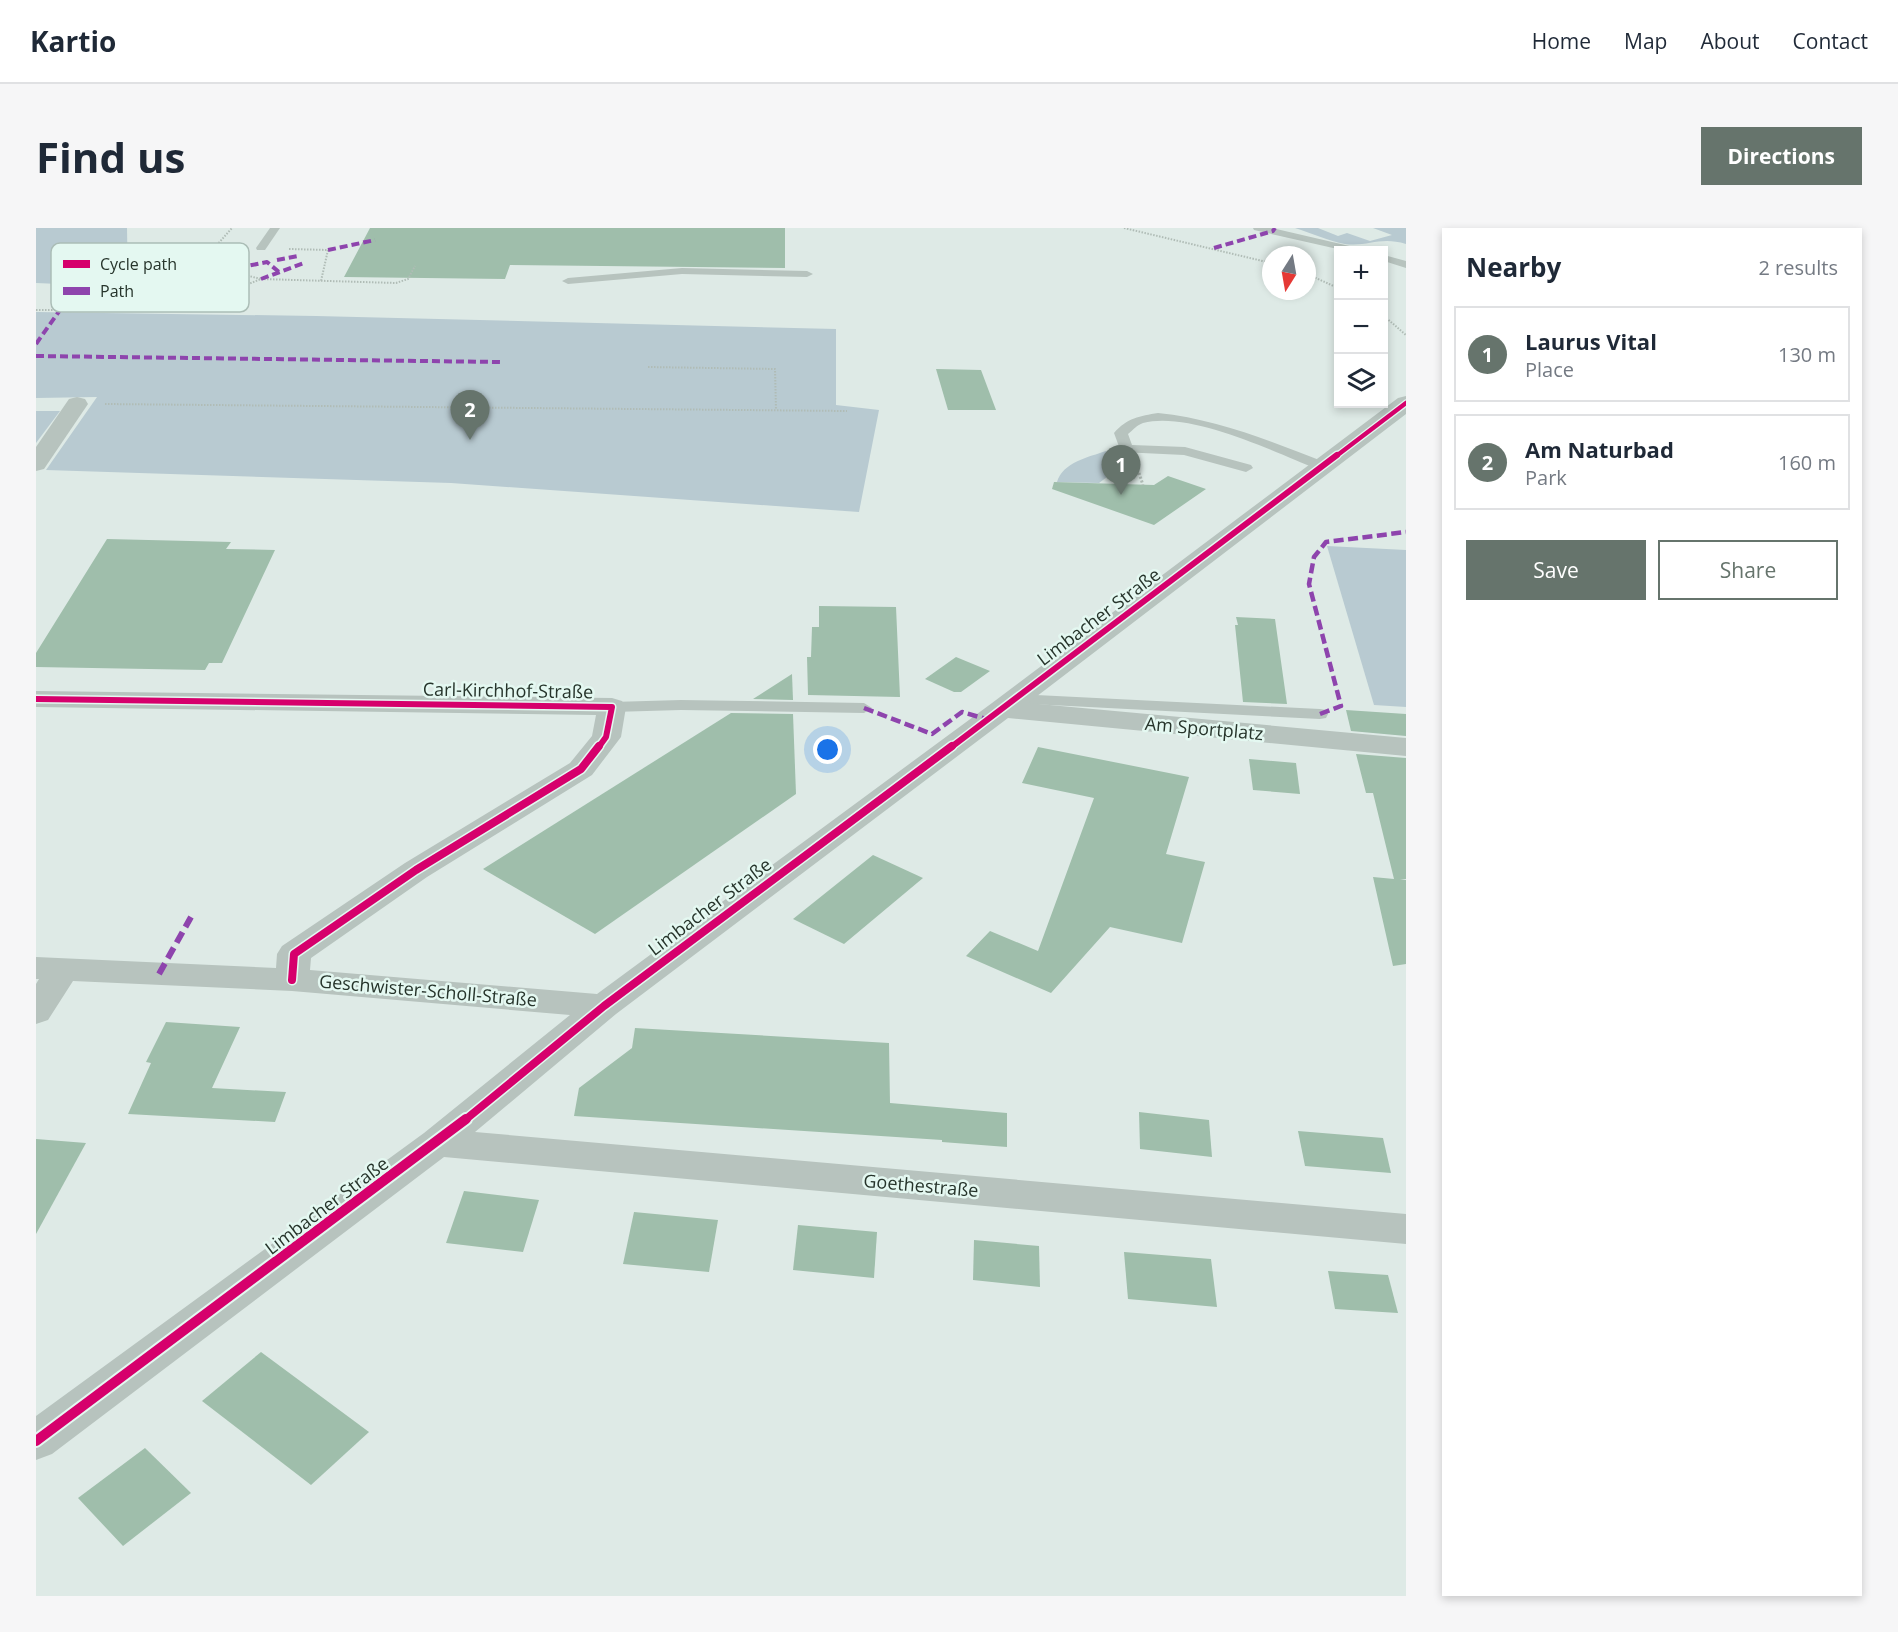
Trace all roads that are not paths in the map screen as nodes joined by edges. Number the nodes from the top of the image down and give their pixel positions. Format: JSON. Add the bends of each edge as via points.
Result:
{"nodes":[{"id":1,"x":275,"y":228,"type":"edge"},
{"id":2,"x":1258,"y":228,"type":"edge"},
{"id":3,"x":1337,"y":246,"type":"edge"},
{"id":4,"x":261,"y":248,"type":"dead end"},
{"id":5,"x":1388,"y":259,"type":"edge"},
{"id":6,"x":1406,"y":264,"type":"edge"},
{"id":7,"x":807,"y":274,"type":"dead end"},
{"id":8,"x":568,"y":281,"type":"dead end"},
{"id":9,"x":1406,"y":403,"type":"edge"},
{"id":10,"x":77,"y":404,"type":"road end"},
{"id":11,"x":36,"y":464,"type":"edge"},
{"id":12,"x":1322,"y":466,"type":"junction"},
{"id":13,"x":1245,"y":468,"type":"dead end"},
{"id":14,"x":36,"y":699,"type":"edge"},
{"id":15,"x":1009,"y":704,"type":"junction"},
{"id":16,"x":612,"y":707,"type":"junction"},
{"id":17,"x":864,"y":708,"type":"dead end"},
{"id":18,"x":1320,"y":714,"type":"dead end"},
{"id":19,"x":1406,"y":747,"type":"edge"},
{"id":20,"x":49,"y":969,"type":"edge"},
{"id":21,"x":292,"y":980,"type":"junction"},
{"id":22,"x":604,"y":1006,"type":"junction"},
{"id":23,"x":36,"y":1012,"type":"edge"},
{"id":24,"x":437,"y":1143,"type":"junction"},
{"id":25,"x":1406,"y":1229,"type":"edge"},
{"id":26,"x":36,"y":1441,"type":"edge"}],
"edges":[{"from":1,"to":4,"type":"lane"},
{"from":2,"to":3,"type":"lane"},
{"from":5,"to":6,"type":"lane"},
{"from":7,"to":8,"type":"lane","via":[[682,271]]},
{"from":9,"to":12,"type":"street","name":"Limbacher Straße"},
{"from":10,"to":11,"type":"street"},
{"from":12,"to":13,"type":"lane","via":[[1189,418],[1143,418],[1125,424],[1120,433],[1126,448],[1185,451]]},
{"from":12,"to":15,"type":"street","name":"Limbacher Straße"},
{"from":14,"to":16,"type":"street","name":"Carl-Kirchhof-Straße"},
{"from":15,"to":18,"type":"lane"},
{"from":15,"to":19,"type":"street","name":"Am Sportplatz","via":[[1229,732]]},
{"from":15,"to":22,"type":"street","name":"Limbacher Straße"},
{"from":16,"to":17,"type":"lane","name":"Carl-Kirchhof-Straße"},
{"from":16,"to":21,"type":"street","name":"Carl-Kirchhof-Straße","via":[[606,738],[581,769],[416,870],[294,954]]},
{"from":20,"to":21,"type":"street","name":"Geschwister-Scholl-Straße"},
{"from":20,"to":23,"type":"street"},
{"from":21,"to":22,"type":"street","name":"Geschwister-Scholl-Straße"},
{"from":22,"to":24,"type":"street","name":"Limbacher Straße"},
{"from":24,"to":25,"type":"street","name":"Goethestraße"},
{"from":24,"to":26,"type":"street","name":"Limbacher Straße"}]}
